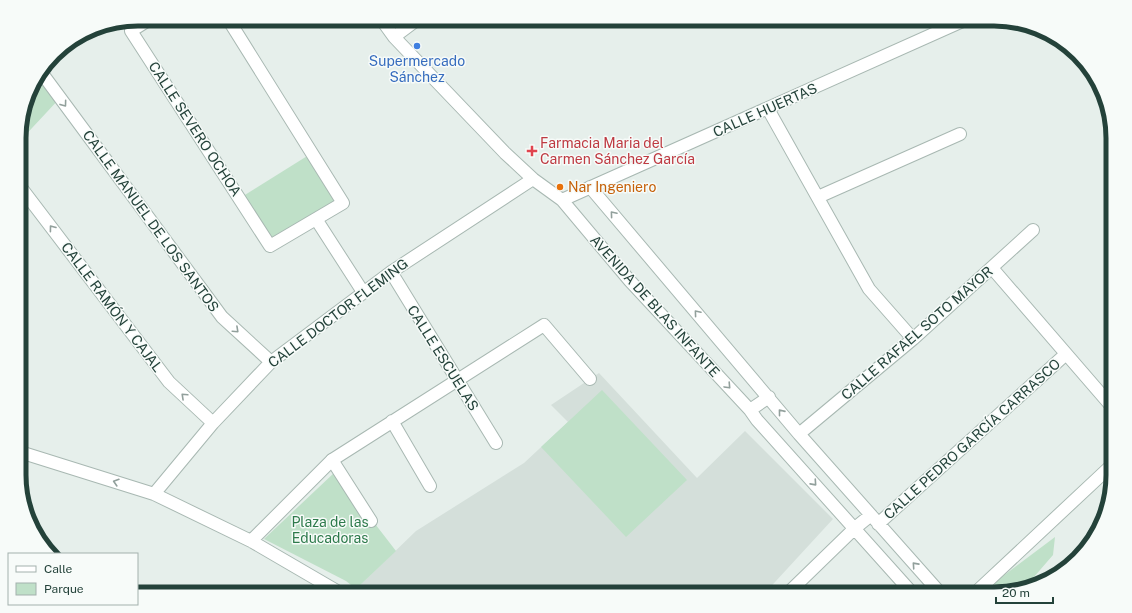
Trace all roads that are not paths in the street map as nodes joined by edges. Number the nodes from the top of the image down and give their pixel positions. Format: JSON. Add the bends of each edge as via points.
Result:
{"nodes":[{"id":1,"x":139,"y":26,"type":"edge"},
{"id":2,"x":232,"y":26,"type":"edge"},
{"id":3,"x":386,"y":26,"type":"edge"},
{"id":4,"x":409,"y":26,"type":"edge"},
{"id":5,"x":952,"y":26,"type":"edge"},
{"id":6,"x":394,"y":37,"type":"junction"},
{"id":7,"x":45,"y":77,"type":"edge"},
{"id":8,"x":768,"y":109,"type":"junction"},
{"id":9,"x":960,"y":134,"type":"dead end"},
{"id":10,"x":533,"y":179,"type":"junction"},
{"id":11,"x":590,"y":188,"type":"junction"},
{"id":12,"x":26,"y":194,"type":"edge"},
{"id":13,"x":818,"y":197,"type":"junction"},
{"id":14,"x":562,"y":200,"type":"junction"},
{"id":15,"x":316,"y":219,"type":"junction"},
{"id":16,"x":1033,"y":230,"type":"dead end"},
{"id":17,"x":992,"y":268,"type":"junction"},
{"id":18,"x":391,"y":272,"type":"junction"},
{"id":19,"x":363,"y":292,"type":"junction"},
{"id":20,"x":913,"y":339,"type":"junction"},
{"id":21,"x":1066,"y":354,"type":"junction"},
{"id":22,"x":271,"y":362,"type":"junction"},
{"id":23,"x":456,"y":379,"type":"junction"},
{"id":24,"x":590,"y":379,"type":"dead end"},
{"id":25,"x":769,"y":397,"type":"junction"},
{"id":26,"x":1106,"y":400,"type":"edge"},
{"id":27,"x":750,"y":410,"type":"junction"},
{"id":28,"x":392,"y":421,"type":"junction"},
{"id":29,"x":212,"y":423,"type":"junction"},
{"id":30,"x":799,"y":434,"type":"junction"},
{"id":31,"x":496,"y":444,"type":"dead end"},
{"id":32,"x":26,"y":454,"type":"edge"},
{"id":33,"x":332,"y":460,"type":"junction"},
{"id":34,"x":1106,"y":471,"type":"edge"},
{"id":35,"x":430,"y":486,"type":"dead end"},
{"id":36,"x":154,"y":494,"type":"junction"},
{"id":37,"x":875,"y":520,"type":"junction"},
{"id":38,"x":371,"y":521,"type":"dead end"},
{"id":39,"x":855,"y":528,"type":"junction"},
{"id":40,"x":251,"y":541,"type":"junction"},
{"id":41,"x":330,"y":587,"type":"edge"},
{"id":42,"x":794,"y":587,"type":"edge"},
{"id":43,"x":907,"y":587,"type":"edge"},
{"id":44,"x":935,"y":587,"type":"edge"},
{"id":45,"x":981,"y":587,"type":"edge"}],
"edges":[{"from":1,"to":15,"type":"street","name":"CALLE SEVERO OCHOA","via":[[131,31],[270,246]]},
{"from":2,"to":15,"type":"street","via":[[343,203]]},
{"from":3,"to":6,"type":"street","name":"AVENIDA DE BLAS INFANTE"},
{"from":4,"to":6,"type":"street"},
{"from":5,"to":8,"type":"street","name":"CALLE HUERTAS"},
{"from":6,"to":10,"type":"street","name":"AVENIDA DE BLAS INFANTE"},
{"from":7,"to":22,"type":"street","name":"CALLE MANUEL DE LOS SANTOS","one_way":true,"via":[[222,317]]},
{"from":8,"to":11,"type":"street","name":"CALLE HUERTAS"},
{"from":8,"to":13,"type":"street"},
{"from":9,"to":13,"type":"street"},
{"from":10,"to":14,"type":"street","name":"AVENIDA DE BLAS INFANTE"},
{"from":10,"to":18,"type":"street","name":"CALLE DOCTOR FLEMING"},
{"from":11,"to":14,"type":"street","name":"CALLE HUERTAS"},
{"from":25,"to":11,"type":"street","name":"AVENIDA DE BLAS INFANTE","one_way":true},
{"from":29,"to":12,"type":"street","name":"CALLE RAMÓN Y CAJAL","one_way":true,"via":[[169,382]]},
{"from":13,"to":20,"type":"street","via":[[869,289]]},
{"from":14,"to":27,"type":"street","name":"AVENIDA DE BLAS INFANTE","one_way":true,"via":[[630,281]]},
{"from":15,"to":19,"type":"street"},
{"from":16,"to":17,"type":"street","name":"CALLE RAFAEL SOTO MAYOR"},
{"from":17,"to":20,"type":"street","name":"CALLE RAFAEL SOTO MAYOR"},
{"from":17,"to":21,"type":"street"},
{"from":18,"to":19,"type":"street","name":"CALLE DOCTOR FLEMING"},
{"from":18,"to":23,"type":"street","name":"CALLE ESCUELAS"},
{"from":19,"to":22,"type":"street","name":"CALLE DOCTOR FLEMING"},
{"from":20,"to":30,"type":"street","name":"CALLE RAFAEL SOTO MAYOR"},
{"from":21,"to":26,"type":"street"},
{"from":21,"to":37,"type":"street","name":"CALLE PEDRO GARCÍA CARRASCO"},
{"from":22,"to":29,"type":"street","name":"CALLE DOCTOR FLEMING"},
{"from":23,"to":24,"type":"street","via":[[544,324]]},
{"from":23,"to":28,"type":"street"},
{"from":23,"to":31,"type":"street","name":"CALLE ESCUELAS"},
{"from":25,"to":27,"type":"street"},
{"from":30,"to":25,"type":"street","name":"AVENIDA DE BLAS INFANTE","one_way":true},
{"from":27,"to":39,"type":"street","name":"AVENIDA DE BLAS INFANTE","one_way":true},
{"from":28,"to":33,"type":"street"},
{"from":28,"to":35,"type":"street"},
{"from":29,"to":36,"type":"street","name":"CALLE DOCTOR FLEMING"},
{"from":30,"to":37,"type":"street","name":"AVENIDA DE BLAS INFANTE"},
{"from":36,"to":32,"type":"street","one_way":true},
{"from":33,"to":38,"type":"street"},
{"from":33,"to":40,"type":"street"},
{"from":34,"to":45,"type":"street"},
{"from":36,"to":40,"type":"street"},
{"from":37,"to":39,"type":"street"},
{"from":44,"to":37,"type":"street","name":"AVENIDA DE BLAS INFANTE","one_way":true},
{"from":39,"to":42,"type":"street"},
{"from":39,"to":43,"type":"street","name":"AVENIDA DE BLAS INFANTE"},
{"from":40,"to":41,"type":"street"}]}
